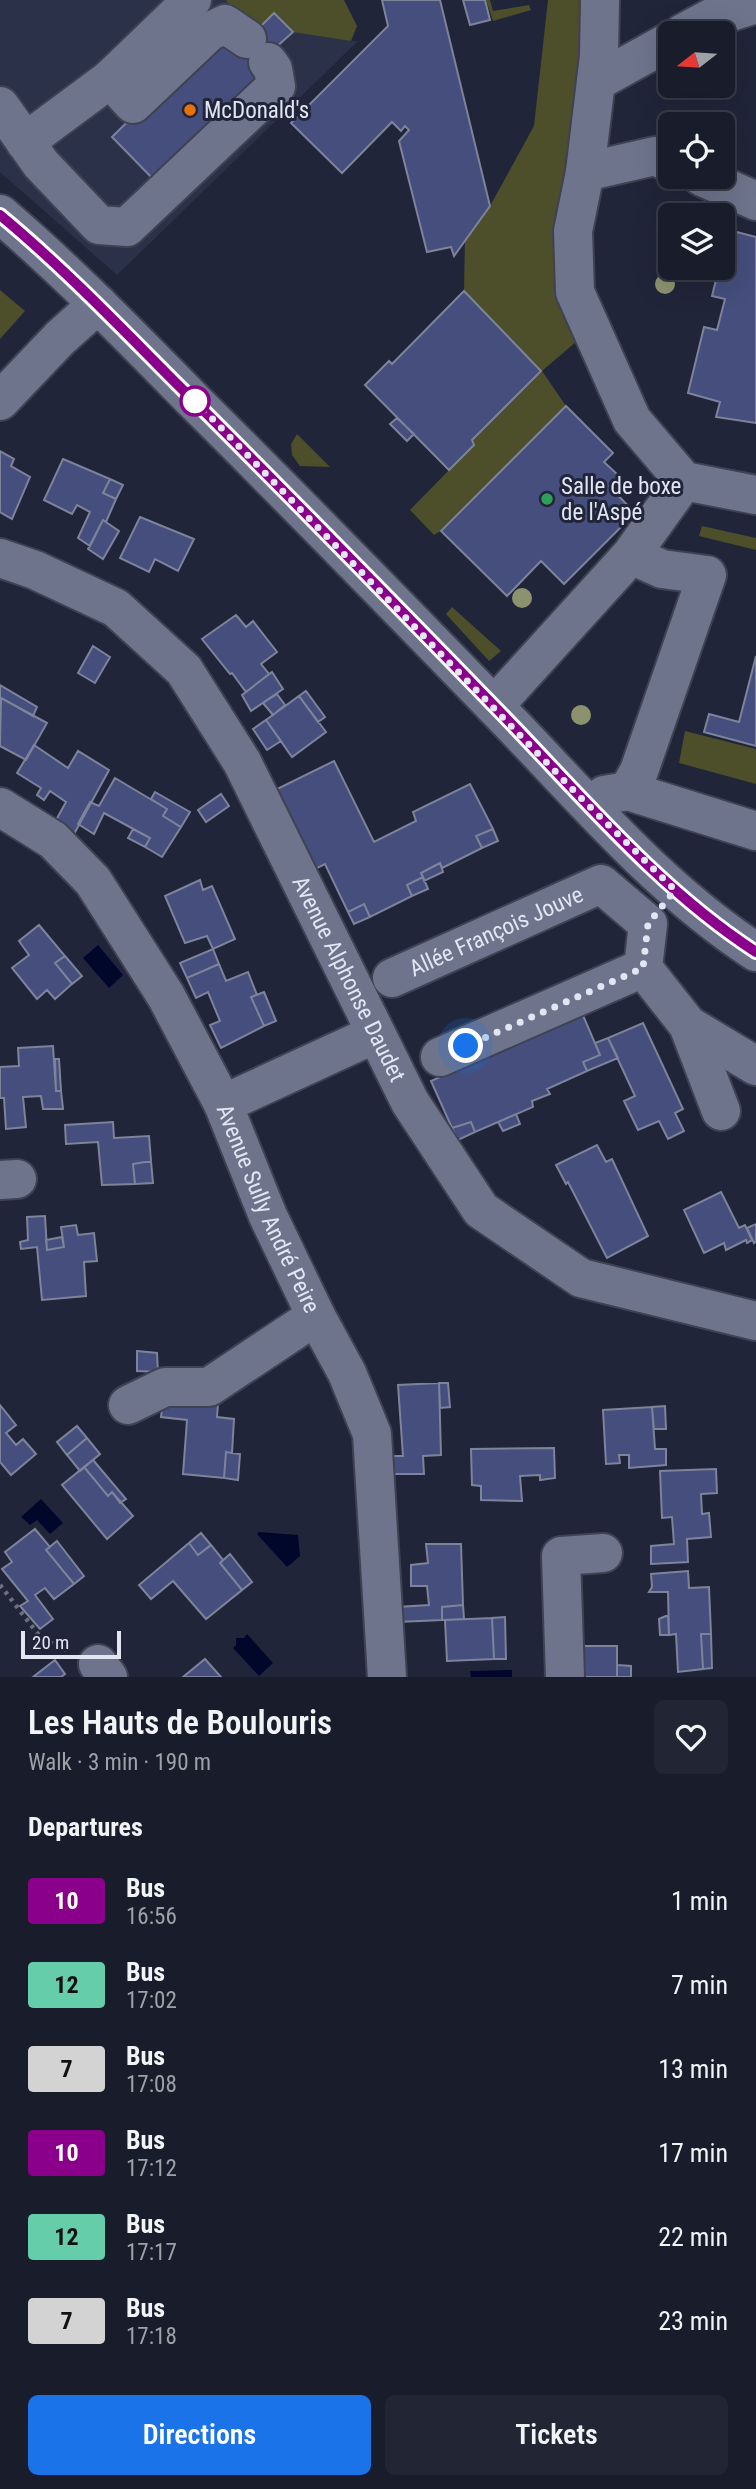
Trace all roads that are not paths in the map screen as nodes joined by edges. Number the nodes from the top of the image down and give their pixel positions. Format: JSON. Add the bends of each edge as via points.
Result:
{"nodes":[{"id":1,"x":192,"y":0,"type":"edge"},
{"id":2,"x":600,"y":0,"type":"edge"},
{"id":3,"x":756,"y":4,"type":"edge"},
{"id":4,"x":706,"y":21,"type":"edge"},
{"id":5,"x":658,"y":48,"type":"edge"},
{"id":6,"x":110,"y":79,"type":"junction"},
{"id":7,"x":596,"y":82,"type":"junction"},
{"id":8,"x":0,"y":106,"type":"edge"},
{"id":9,"x":25,"y":142,"type":"junction"},
{"id":10,"x":658,"y":157,"type":"edge"},
{"id":11,"x":585,"y":172,"type":"junction"},
{"id":12,"x":729,"y":189,"type":"edge"},
{"id":13,"x":756,"y":201,"type":"edge"},
{"id":14,"x":0,"y":214,"type":"edge"},
{"id":15,"x":98,"y":304,"type":"junction"},
{"id":16,"x":0,"y":401,"type":"edge"},
{"id":17,"x":684,"y":481,"type":"junction"},
{"id":18,"x":756,"y":495,"type":"edge"},
{"id":19,"x":631,"y":555,"type":"junction"},
{"id":20,"x":0,"y":558,"type":"edge"},
{"id":21,"x":494,"y":706,"type":"junction"},
{"id":22,"x":628,"y":791,"type":"junction"},
{"id":23,"x":584,"y":801,"type":"junction"},
{"id":24,"x":0,"y":807,"type":"edge"},
{"id":25,"x":756,"y":831,"type":"edge"},
{"id":26,"x":635,"y":850,"type":"junction"},
{"id":27,"x":601,"y":884,"type":"junction"},
{"id":28,"x":675,"y":890,"type":"junction"},
{"id":29,"x":648,"y":924,"type":"junction"},
{"id":30,"x":756,"y":952,"type":"edge"},
{"id":31,"x":643,"y":968,"type":"junction"},
{"id":32,"x":392,"y":978,"type":"dead end"},
{"id":33,"x":688,"y":1025,"type":"junction"},
{"id":34,"x":375,"y":1034,"type":"junction"},
{"id":35,"x":440,"y":1057,"type":"dead end"},
{"id":36,"x":756,"y":1066,"type":"edge"},
{"id":37,"x":223,"y":1104,"type":"junction"},
{"id":38,"x":722,"y":1111,"type":"dead end"},
{"id":39,"x":316,"y":1316,"type":"junction"},
{"id":40,"x":756,"y":1321,"type":"edge"},
{"id":41,"x":128,"y":1405,"type":"dead end"},
{"id":42,"x":603,"y":1553,"type":"dead end"},
{"id":43,"x":387,"y":1677,"type":"edge"},
{"id":44,"x":565,"y":1677,"type":"edge"}],
"edges":[{"from":1,"to":6,"type":"street"},
{"from":2,"to":7,"type":"street"},
{"from":3,"to":4,"type":"street"},
{"from":5,"to":7,"type":"street"},
{"from":6,"to":9,"type":"street"},
{"from":6,"to":9,"type":"street","via":[[133,104],[209,32],[225,24],[258,50],[273,69],[276,86],[127,227],[99,225]]},
{"from":7,"to":11,"type":"street"},
{"from":8,"to":9,"type":"street"},
{"from":10,"to":11,"type":"street"},
{"from":11,"to":17,"type":"street","via":[[573,231],[575,292],[632,420]]},
{"from":12,"to":13,"type":"street"},
{"from":14,"to":15,"type":"street"},
{"from":15,"to":16,"type":"street"},
{"from":15,"to":21,"type":"street"},
{"from":17,"to":18,"type":"street"},
{"from":17,"to":19,"type":"street"},
{"from":19,"to":21,"type":"street"},
{"from":19,"to":22,"type":"street","via":[[662,569],[707,575]]},
{"from":20,"to":34,"type":"street","name":"Avenue Alphonse Daudet","via":[[35,569],[116,608],[184,670],[242,762]]},
{"from":21,"to":23,"type":"street"},
{"from":22,"to":23,"type":"street"},
{"from":22,"to":25,"type":"street"},
{"from":23,"to":26,"type":"street"},
{"from":24,"to":37,"type":"street","name":"Avenue Sully André Peire","via":[[53,840],[93,881],[166,996]]},
{"from":26,"to":27,"type":"street","name":"Allée François Jouve"},
{"from":26,"to":28,"type":"street"},
{"from":27,"to":29,"type":"street","name":"Allée François Jouve"},
{"from":27,"to":32,"type":"street","name":"Allée François Jouve"},
{"from":28,"to":29,"type":"street"},
{"from":28,"to":30,"type":"street"},
{"from":29,"to":31,"type":"street"},
{"from":31,"to":33,"type":"street"},
{"from":31,"to":35,"type":"street"},
{"from":33,"to":36,"type":"street"},
{"from":33,"to":38,"type":"street"},
{"from":34,"to":37,"type":"street"},
{"from":34,"to":40,"type":"street","name":"Avenue Alphonse Daudet","via":[[410,1101],[481,1210],[581,1278]]},
{"from":37,"to":39,"type":"street","name":"Avenue Sully André Peire","via":[[268,1216]]},
{"from":39,"to":41,"type":"street","via":[[209,1387],[165,1387]]},
{"from":39,"to":43,"type":"street","name":"Avenue Sully André Peire","via":[[347,1373],[372,1434]]},
{"from":42,"to":44,"type":"street","via":[[561,1556]]}]}
